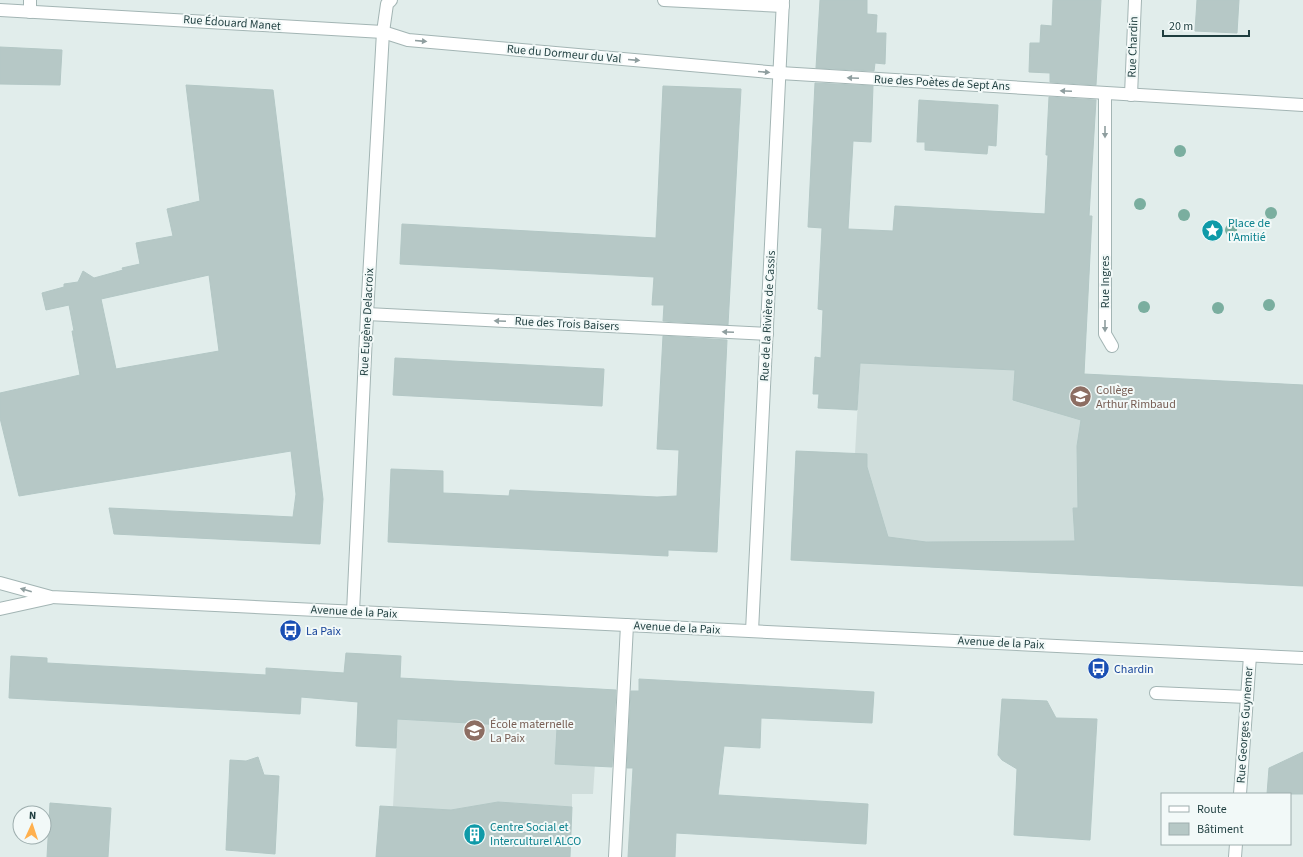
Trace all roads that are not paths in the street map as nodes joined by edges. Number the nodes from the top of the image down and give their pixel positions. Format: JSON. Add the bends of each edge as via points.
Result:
{"nodes":[{"id":1,"x":391,"y":0,"type":"edge"},
{"id":2,"x":664,"y":0,"type":"edge"},
{"id":3,"x":1135,"y":0,"type":"edge"},
{"id":4,"x":783,"y":3,"type":"edge"},
{"id":5,"x":30,"y":6,"type":"edge"},
{"id":6,"x":0,"y":10,"type":"edge"},
{"id":7,"x":383,"y":32,"type":"junction"},
{"id":8,"x":780,"y":73,"type":"junction"},
{"id":9,"x":1105,"y":93,"type":"junction"},
{"id":10,"x":1131,"y":95,"type":"junction"},
{"id":11,"x":1303,"y":105,"type":"edge"},
{"id":12,"x":367,"y":314,"type":"junction"},
{"id":13,"x":767,"y":334,"type":"junction"},
{"id":14,"x":1112,"y":346,"type":"dead end"},
{"id":15,"x":0,"y":583,"type":"edge"},
{"id":16,"x":51,"y":598,"type":"junction"},
{"id":17,"x":0,"y":609,"type":"edge"},
{"id":18,"x":353,"y":612,"type":"junction"},
{"id":19,"x":627,"y":625,"type":"junction"},
{"id":20,"x":752,"y":631,"type":"junction"},
{"id":21,"x":1250,"y":656,"type":"junction"},
{"id":22,"x":1303,"y":658,"type":"edge"},
{"id":23,"x":1156,"y":692,"type":"dead end"},
{"id":24,"x":1247,"y":697,"type":"junction"},
{"id":25,"x":1240,"y":793,"type":"edge"},
{"id":26,"x":1236,"y":845,"type":"edge"},
{"id":27,"x":615,"y":857,"type":"edge"},
{"id":28,"x":1235,"y":857,"type":"edge"}],
"edges":[{"from":1,"to":7,"type":"street","via":[[387,4]]},
{"from":2,"to":4,"type":"street"},
{"from":3,"to":10,"type":"street","name":"Rue Chardin"},
{"from":4,"to":8,"type":"street","name":"Rue de la Rivière de Cassis"},
{"from":5,"to":6,"type":"street","name":"Rue Édouard Manet"},
{"from":5,"to":7,"type":"street","name":"Rue Édouard Manet","via":[[81,14]]},
{"from":7,"to":8,"type":"street","name":"Rue du Dormeur du Val","one_way":true,"via":[[408,40]]},
{"from":7,"to":12,"type":"street","name":"Rue Eugène Delacroix"},
{"from":9,"to":8,"type":"street","name":"Rue des Poètes de Sept Ans","one_way":true},
{"from":8,"to":13,"type":"street","name":"Rue de la Rivière de Cassis"},
{"from":9,"to":10,"type":"street","name":"Rue des Poètes de Sept Ans"},
{"from":9,"to":14,"type":"street","name":"Rue Ingres","one_way":true,"via":[[1105,334]]},
{"from":10,"to":11,"type":"street","name":"Rue des Poètes de Sept Ans"},
{"from":13,"to":12,"type":"street","name":"Rue des Trois Baisers","one_way":true},
{"from":12,"to":18,"type":"street","name":"Rue Eugène Delacroix"},
{"from":13,"to":20,"type":"street","name":"Rue de la Rivière de Cassis"},
{"from":16,"to":15,"type":"street","name":"Avenue de la Paix","one_way":true},
{"from":16,"to":17,"type":"street","name":"Avenue de la Paix"},
{"from":16,"to":18,"type":"street","name":"Avenue de la Paix"},
{"from":18,"to":19,"type":"street","name":"Avenue de la Paix"},
{"from":19,"to":20,"type":"street","name":"Avenue de la Paix"},
{"from":19,"to":27,"type":"street"},
{"from":20,"to":21,"type":"street","name":"Avenue de la Paix"},
{"from":21,"to":22,"type":"street","name":"Avenue de la Paix"},
{"from":21,"to":24,"type":"street","name":"Rue Georges Guynemer"},
{"from":23,"to":24,"type":"street"},
{"from":24,"to":25,"type":"street","name":"Rue Georges Guynemer"},
{"from":26,"to":28,"type":"street"}]}
